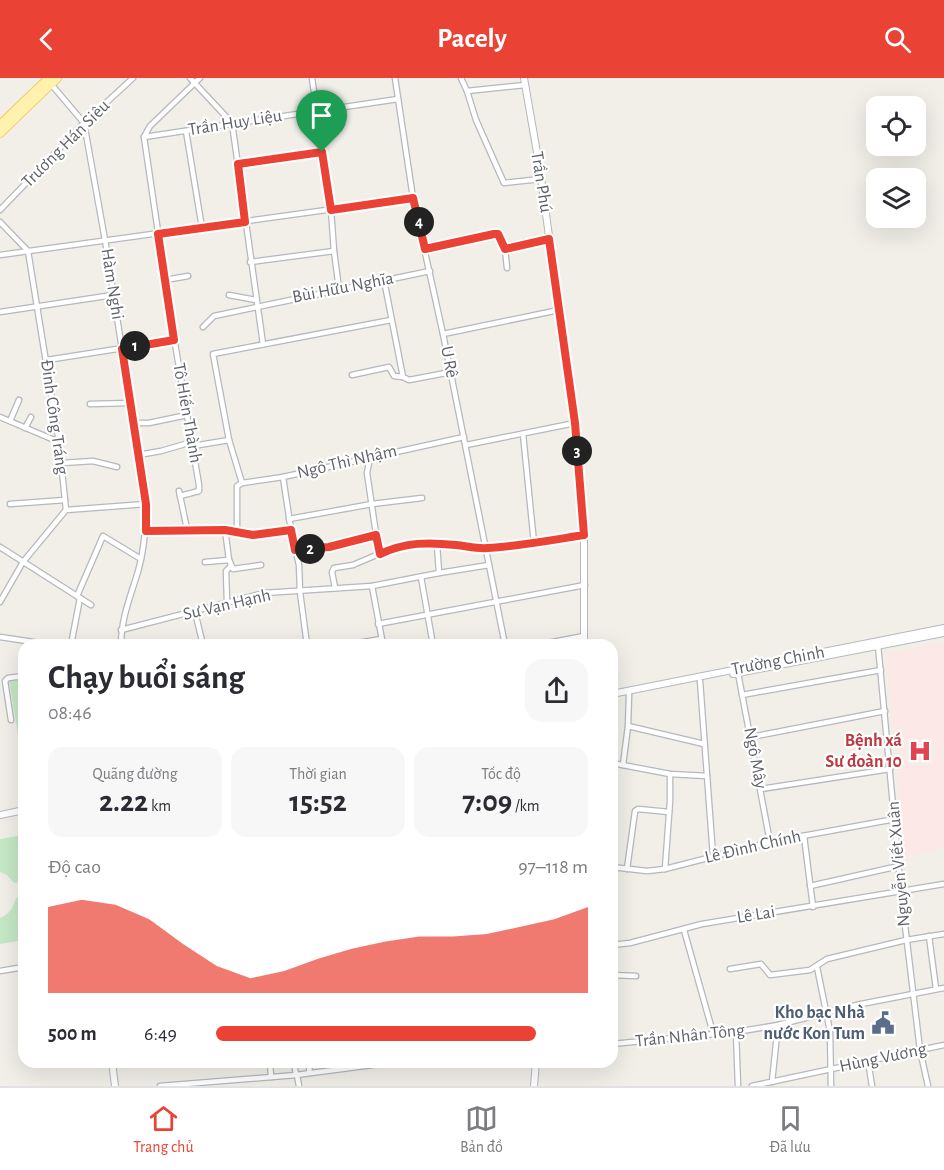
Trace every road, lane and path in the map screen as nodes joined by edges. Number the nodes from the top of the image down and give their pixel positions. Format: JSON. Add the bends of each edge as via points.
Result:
{"nodes":[{"id":1,"x":132,"y":78,"type":"edge"},
{"id":2,"x":190,"y":78,"type":"edge"},
{"id":3,"x":200,"y":78,"type":"edge"},
{"id":4,"x":312,"y":78,"type":"edge"},
{"id":5,"x":395,"y":78,"type":"edge"},
{"id":6,"x":461,"y":78,"type":"edge"},
{"id":7,"x":50,"y":80,"type":"edge"},
{"id":8,"x":524,"y":81,"type":"edge"},
{"id":9,"x":195,"y":83,"type":"junction"},
{"id":10,"x":467,"y":91,"type":"junction"},
{"id":11,"x":398,"y":99,"type":"junction"},
{"id":12,"x":317,"y":111,"type":"junction"},
{"id":13,"x":84,"y":123,"type":"junction"},
{"id":14,"x":232,"y":123,"type":"junction"},
{"id":15,"x":0,"y":125,"type":"edge"},
{"id":16,"x":186,"y":131,"type":"junction"},
{"id":17,"x":0,"y":133,"type":"edge"},
{"id":18,"x":144,"y":137,"type":"junction"},
{"id":19,"x":322,"y":152,"type":"junction"},
{"id":20,"x":238,"y":164,"type":"junction"},
{"id":21,"x":541,"y":179,"type":"junction"},
{"id":22,"x":413,"y":198,"type":"junction"},
{"id":23,"x":0,"y":210,"type":"edge"},
{"id":24,"x":331,"y":210,"type":"junction"},
{"id":25,"x":0,"y":222,"type":"edge"},
{"id":26,"x":245,"y":222,"type":"junction"},
{"id":27,"x":202,"y":228,"type":"junction"},
{"id":28,"x":158,"y":234,"type":"junction"},
{"id":29,"x":549,"y":239,"type":"junction"},
{"id":30,"x":105,"y":240,"type":"junction"},
{"id":31,"x":425,"y":249,"type":"junction"},
{"id":32,"x":505,"y":249,"type":"junction"},
{"id":33,"x":28,"y":251,"type":"junction"},
{"id":34,"x":334,"y":251,"type":"junction"},
{"id":35,"x":0,"y":255,"type":"edge"},
{"id":36,"x":250,"y":261,"type":"junction"},
{"id":37,"x":507,"y":268,"type":"dead end"},
{"id":38,"x":430,"y":271,"type":"junction"},
{"id":39,"x":188,"y":276,"type":"dead end"},
{"id":40,"x":165,"y":280,"type":"junction"},
{"id":41,"x":384,"y":280,"type":"junction"},
{"id":42,"x":339,"y":289,"type":"junction"},
{"id":43,"x":113,"y":295,"type":"junction"},
{"id":44,"x":230,"y":295,"type":"dead end"},
{"id":45,"x":256,"y":303,"type":"junction"},
{"id":46,"x":38,"y":308,"type":"junction"},
{"id":47,"x":207,"y":310,"type":"dead end"},
{"id":48,"x":559,"y":310,"type":"junction"},
{"id":49,"x":0,"y":312,"type":"edge"},
{"id":50,"x":214,"y":316,"type":"junction"},
{"id":51,"x":391,"y":320,"type":"junction"},
{"id":52,"x":203,"y":327,"type":"dead end"},
{"id":53,"x":443,"y":334,"type":"junction"},
{"id":54,"x":174,"y":340,"type":"junction"},
{"id":55,"x":263,"y":344,"type":"junction"},
{"id":56,"x":122,"y":349,"type":"junction"},
{"id":57,"x":47,"y":360,"type":"junction"},
{"id":58,"x":451,"y":372,"type":"junction"},
{"id":59,"x":352,"y":375,"type":"dead end"},
{"id":60,"x":403,"y":377,"type":"junction"},
{"id":61,"x":19,"y":400,"type":"dead end"},
{"id":62,"x":130,"y":403,"type":"junction"},
{"id":63,"x":90,"y":404,"type":"dead end"},
{"id":64,"x":187,"y":415,"type":"junction"},
{"id":65,"x":0,"y":417,"type":"edge"},
{"id":66,"x":31,"y":417,"type":"dead end"},
{"id":67,"x":10,"y":421,"type":"junction"},
{"id":68,"x":133,"y":423,"type":"junction"},
{"id":69,"x":575,"y":423,"type":"junction"},
{"id":70,"x":25,"y":428,"type":"junction"},
{"id":71,"x":523,"y":434,"type":"junction"},
{"id":72,"x":464,"y":436,"type":"junction"},
{"id":73,"x":229,"y":440,"type":"junction"},
{"id":74,"x":59,"y":442,"type":"junction"},
{"id":75,"x":192,"y":444,"type":"junction"},
{"id":76,"x":466,"y":445,"type":"junction"},
{"id":77,"x":138,"y":455,"type":"junction"},
{"id":78,"x":370,"y":457,"type":"junction"},
{"id":79,"x":62,"y":463,"type":"junction"},
{"id":80,"x":117,"y":467,"type":"dead end"},
{"id":81,"x":282,"y":477,"type":"junction"},
{"id":82,"x":242,"y":483,"type":"junction"},
{"id":83,"x":422,"y":498,"type":"dead end"},
{"id":84,"x":65,"y":500,"type":"junction"},
{"id":85,"x":10,"y":504,"type":"dead end"},
{"id":86,"x":146,"y":504,"type":"junction"},
{"id":87,"x":372,"y":504,"type":"junction"},
{"id":88,"x":66,"y":510,"type":"junction"},
{"id":89,"x":289,"y":519,"type":"junction"},
{"id":90,"x":187,"y":529,"type":"junction"},
{"id":91,"x":225,"y":530,"type":"junction"},
{"id":92,"x":291,"y":530,"type":"junction"},
{"id":93,"x":146,"y":531,"type":"junction"},
{"id":94,"x":237,"y":532,"type":"junction"},
{"id":95,"x":376,"y":535,"type":"junction"},
{"id":96,"x":584,"y":535,"type":"junction"},
{"id":97,"x":534,"y":543,"type":"junction"},
{"id":98,"x":437,"y":544,"type":"junction"},
{"id":99,"x":0,"y":547,"type":"edge"},
{"id":100,"x":486,"y":549,"type":"junction"},
{"id":101,"x":295,"y":550,"type":"junction"},
{"id":102,"x":380,"y":554,"type":"junction"},
{"id":103,"x":141,"y":559,"type":"junction"},
{"id":104,"x":229,"y":560,"type":"junction"},
{"id":105,"x":23,"y":562,"type":"junction"},
{"id":106,"x":205,"y":562,"type":"dead end"},
{"id":107,"x":261,"y":565,"type":"dead end"},
{"id":108,"x":489,"y":565,"type":"junction"},
{"id":109,"x":231,"y":566,"type":"junction"},
{"id":110,"x":439,"y":573,"type":"junction"},
{"id":111,"x":421,"y":577,"type":"junction"},
{"id":112,"x":585,"y":585,"type":"junction"},
{"id":113,"x":372,"y":586,"type":"junction"},
{"id":114,"x":335,"y":588,"type":"junction"},
{"id":115,"x":300,"y":592,"type":"junction"},
{"id":116,"x":78,"y":597,"type":"junction"},
{"id":117,"x":496,"y":600,"type":"junction"},
{"id":118,"x":0,"y":602,"type":"edge"},
{"id":119,"x":227,"y":602,"type":"junction"},
{"id":120,"x":91,"y":605,"type":"dead end"},
{"id":121,"x":195,"y":612,"type":"junction"},
{"id":122,"x":427,"y":614,"type":"junction"},
{"id":123,"x":378,"y":624,"type":"junction"},
{"id":124,"x":944,"y":628,"type":"edge"},
{"id":125,"x":121,"y":630,"type":"junction"},
{"id":126,"x":944,"y":633,"type":"edge"},
{"id":127,"x":584,"y":636,"type":"joint"},
{"id":128,"x":0,"y":638,"type":"edge"},
{"id":129,"x":72,"y":639,"type":"edge"},
{"id":130,"x":121,"y":639,"type":"edge"},
{"id":131,"x":202,"y":639,"type":"edge"},
{"id":132,"x":306,"y":639,"type":"edge"},
{"id":133,"x":381,"y":639,"type":"edge"},
{"id":134,"x":432,"y":639,"type":"edge"},
{"id":135,"x":504,"y":639,"type":"edge"},
{"id":136,"x":568,"y":639,"type":"edge"},
{"id":137,"x":18,"y":640,"type":"edge"},
{"id":138,"x":878,"y":644,"type":"junction"},
{"id":139,"x":881,"y":670,"type":"junction"},
{"id":140,"x":738,"y":674,"type":"junction"},
{"id":141,"x":18,"y":677,"type":"edge"},
{"id":142,"x":700,"y":681,"type":"junction"},
{"id":143,"x":629,"y":694,"type":"junction"},
{"id":144,"x":742,"y":694,"type":"junction"},
{"id":145,"x":618,"y":695,"type":"edge"},
{"id":146,"x":618,"y":695,"type":"edge"},
{"id":147,"x":885,"y":711,"type":"junction"},
{"id":148,"x":11,"y":720,"type":"dead end"},
{"id":149,"x":628,"y":726,"type":"junction"},
{"id":150,"x":751,"y":737,"type":"junction"},
{"id":151,"x":704,"y":744,"type":"junction"},
{"id":152,"x":618,"y":764,"type":"edge"},
{"id":153,"x":623,"y":765,"type":"junction"},
{"id":154,"x":890,"y":769,"type":"junction"},
{"id":155,"x":670,"y":774,"type":"junction"},
{"id":156,"x":707,"y":776,"type":"junction"},
{"id":157,"x":761,"y":789,"type":"junction"},
{"id":158,"x":18,"y":811,"type":"edge"},
{"id":159,"x":669,"y":812,"type":"junction"},
{"id":160,"x":0,"y":815,"type":"edge"},
{"id":161,"x":895,"y":819,"type":"junction"},
{"id":162,"x":804,"y":836,"type":"junction"},
{"id":163,"x":770,"y":842,"type":"junction"},
{"id":164,"x":713,"y":856,"type":"junction"},
{"id":165,"x":899,"y":866,"type":"junction"},
{"id":166,"x":618,"y":868,"type":"edge"},
{"id":167,"x":627,"y":869,"type":"junction"},
{"id":168,"x":665,"y":869,"type":"junction"},
{"id":169,"x":944,"y":884,"type":"edge"},
{"id":170,"x":810,"y":886,"type":"junction"},
{"id":171,"x":901,"y":892,"type":"junction"},
{"id":172,"x":813,"y":907,"type":"junction"},
{"id":173,"x":684,"y":930,"type":"junction"},
{"id":174,"x":944,"y":933,"type":"edge"},
{"id":175,"x":929,"y":936,"type":"junction"},
{"id":176,"x":906,"y":940,"type":"junction"},
{"id":177,"x":618,"y":944,"type":"edge"},
{"id":178,"x":817,"y":967,"type":"junction"},
{"id":179,"x":18,"y":968,"type":"edge"},
{"id":180,"x":730,"y":969,"type":"dead end"},
{"id":181,"x":0,"y":971,"type":"edge"},
{"id":182,"x":618,"y":975,"type":"edge"},
{"id":183,"x":636,"y":976,"type":"dead end"},
{"id":184,"x":944,"y":988,"type":"edge"},
{"id":185,"x":936,"y":989,"type":"junction"},
{"id":186,"x":913,"y":993,"type":"junction"},
{"id":187,"x":826,"y":1012,"type":"junction"},
{"id":188,"x":778,"y":1024,"type":"junction"},
{"id":189,"x":736,"y":1032,"type":"junction"},
{"id":190,"x":713,"y":1034,"type":"junction"},
{"id":191,"x":618,"y":1043,"type":"edge"},
{"id":192,"x":944,"y":1045,"type":"edge"},
{"id":193,"x":920,"y":1050,"type":"junction"},
{"id":194,"x":868,"y":1061,"type":"junction"},
{"id":195,"x":113,"y":1068,"type":"edge"},
{"id":196,"x":270,"y":1068,"type":"edge"},
{"id":197,"x":295,"y":1068,"type":"edge"},
{"id":198,"x":309,"y":1068,"type":"edge"},
{"id":199,"x":348,"y":1068,"type":"edge"},
{"id":200,"x":536,"y":1068,"type":"edge"},
{"id":201,"x":831,"y":1069,"type":"junction"},
{"id":202,"x":309,"y":1073,"type":"junction"},
{"id":203,"x":296,"y":1075,"type":"junction"},
{"id":204,"x":271,"y":1077,"type":"junction"},
{"id":205,"x":772,"y":1082,"type":"junction"},
{"id":206,"x":115,"y":1086,"type":"edge"},
{"id":207,"x":160,"y":1086,"type":"edge"},
{"id":208,"x":299,"y":1086,"type":"edge"},
{"id":209,"x":534,"y":1086,"type":"edge"},
{"id":210,"x":738,"y":1086,"type":"edge"},
{"id":211,"x":752,"y":1086,"type":"edge"},
{"id":212,"x":831,"y":1086,"type":"edge"},
{"id":213,"x":872,"y":1086,"type":"edge"},
{"id":214,"x":928,"y":1086,"type":"edge"}],
"edges":[{"from":1,"to":13,"type":"street","name":"Trương Hán Siêu"},
{"from":2,"to":9,"type":"street"},
{"from":3,"to":9,"type":"street"},
{"from":4,"to":12,"type":"street"},
{"from":5,"to":11,"type":"street","name":"U Rê"},
{"from":6,"to":10,"type":"street"},
{"from":7,"to":13,"type":"street"},
{"from":7,"to":15,"type":"main road"},
{"from":7,"to":17,"type":"main road"},
{"from":8,"to":10,"type":"street"},
{"from":8,"to":21,"type":"street","name":"Trần Phú"},
{"from":9,"to":14,"type":"street"},
{"from":9,"to":18,"type":"street","via":[[150,126]]},
{"from":10,"to":21,"type":"street","via":[[504,183]]},
{"from":11,"to":12,"type":"street","name":"Trần Huy Liệu"},
{"from":11,"to":22,"type":"street","name":"U Rê"},
{"from":12,"to":14,"type":"street","name":"Trần Huy Liệu"},
{"from":12,"to":19,"type":"street"},
{"from":13,"to":23,"type":"street","name":"Trương Hán Siêu"},
{"from":13,"to":30,"type":"street","name":"Hàm Nghi"},
{"from":14,"to":16,"type":"street","name":"Trần Huy Liệu"},
{"from":14,"to":20,"type":"street"},
{"from":16,"to":18,"type":"street","name":"Trần Huy Liệu"},
{"from":16,"to":27,"type":"street"},
{"from":18,"to":28,"type":"street","name":"Tô Hiến Thành"},
{"from":19,"to":20,"type":"street"},
{"from":19,"to":24,"type":"street"},
{"from":20,"to":26,"type":"street"},
{"from":21,"to":29,"type":"street","name":"Trần Phú"},
{"from":22,"to":24,"type":"street"},
{"from":22,"to":31,"type":"street","name":"U Rê"},
{"from":24,"to":26,"type":"street"},
{"from":24,"to":34,"type":"street"},
{"from":25,"to":33,"type":"street"},
{"from":26,"to":27,"type":"street"},
{"from":26,"to":36,"type":"street"},
{"from":27,"to":28,"type":"street"},
{"from":28,"to":30,"type":"street"},
{"from":28,"to":40,"type":"street","name":"Tô Hiến Thành"},
{"from":29,"to":32,"type":"street"},
{"from":29,"to":48,"type":"street","name":"Trần Phú"},
{"from":30,"to":33,"type":"street"},
{"from":30,"to":43,"type":"street","name":"Hàm Nghi"},
{"from":31,"to":32,"type":"street","via":[[498,234]]},
{"from":31,"to":38,"type":"street","name":"U Rê"},
{"from":32,"to":37,"type":"street"},
{"from":33,"to":35,"type":"street"},
{"from":33,"to":46,"type":"street","name":"Đinh Công Tráng"},
{"from":34,"to":36,"type":"street"},
{"from":34,"to":42,"type":"street"},
{"from":36,"to":45,"type":"street"},
{"from":38,"to":41,"type":"street","name":"Bùi Hữu Nghĩa"},
{"from":38,"to":53,"type":"street","name":"U Rê"},
{"from":39,"to":40,"type":"street"},
{"from":40,"to":54,"type":"street","name":"Tô Hiến Thành"},
{"from":41,"to":42,"type":"street","name":"Bùi Hữu Nghĩa"},
{"from":41,"to":51,"type":"street"},
{"from":42,"to":45,"type":"street","name":"Bùi Hữu Nghĩa"},
{"from":43,"to":46,"type":"street"},
{"from":43,"to":56,"type":"street","name":"Hàm Nghi"},
{"from":44,"to":45,"type":"street"},
{"from":45,"to":50,"type":"street","name":"Bùi Hữu Nghĩa"},
{"from":45,"to":55,"type":"street"},
{"from":46,"to":49,"type":"street"},
{"from":46,"to":57,"type":"street","name":"Đinh Công Tráng"},
{"from":47,"to":50,"type":"street"},
{"from":48,"to":53,"type":"street"},
{"from":48,"to":69,"type":"street","name":"Trần Phú"},
{"from":50,"to":52,"type":"street"},
{"from":51,"to":55,"type":"street"},
{"from":51,"to":60,"type":"street"},
{"from":53,"to":58,"type":"street","name":"U Rê"},
{"from":54,"to":56,"type":"street"},
{"from":54,"to":64,"type":"street","name":"Tô Hiến Thành"},
{"from":55,"to":73,"type":"street","via":[[213,354]]},
{"from":56,"to":57,"type":"street"},
{"from":56,"to":62,"type":"street","name":"Hàm Nghi"},
{"from":57,"to":74,"type":"street","name":"Đinh Công Tráng"},
{"from":58,"to":60,"type":"street","via":[[409,380]]},
{"from":58,"to":72,"type":"street","name":"U Rê"},
{"from":59,"to":60,"type":"street","via":[[389,367],[394,376]]},
{"from":61,"to":67,"type":"street"},
{"from":62,"to":63,"type":"street"},
{"from":62,"to":68,"type":"street","name":"Hàm Nghi"},
{"from":64,"to":68,"type":"street"},
{"from":64,"to":75,"type":"street","name":"Tô Hiến Thành"},
{"from":65,"to":67,"type":"street"},
{"from":66,"to":70,"type":"street"},
{"from":67,"to":70,"type":"street"},
{"from":68,"to":77,"type":"street","name":"Hàm Nghi"},
{"from":69,"to":71,"type":"street"},
{"from":69,"to":96,"type":"street","name":"Trần Phú"},
{"from":70,"to":74,"type":"street"},
{"from":71,"to":76,"type":"street"},
{"from":71,"to":97,"type":"street"},
{"from":72,"to":76,"type":"street","name":"U Rê"},
{"from":72,"to":78,"type":"street","name":"Ngô Thì Nhậm"},
{"from":73,"to":75,"type":"street"},
{"from":73,"to":82,"type":"street"},
{"from":74,"to":79,"type":"street","name":"Đinh Công Tráng"},
{"from":75,"to":77,"type":"street"},
{"from":75,"to":90,"type":"street","name":"Tô Hiến Thành","via":[[199,491],[179,494]]},
{"from":76,"to":100,"type":"street","name":"U Rê"},
{"from":77,"to":86,"type":"street","name":"Hàm Nghi"},
{"from":78,"to":81,"type":"street","name":"Ngô Thì Nhậm"},
{"from":78,"to":87,"type":"street","via":[[367,473]]},
{"from":79,"to":80,"type":"street","via":[[93,460]]},
{"from":79,"to":84,"type":"street","name":"Đinh Công Tráng"},
{"from":81,"to":82,"type":"street"},
{"from":81,"to":89,"type":"street","name":"Ngô Thì Nhậm"},
{"from":82,"to":94,"type":"street","via":[[236,489]]},
{"from":83,"to":87,"type":"street"},
{"from":84,"to":85,"type":"street"},
{"from":84,"to":88,"type":"street","name":"Đinh Công Tráng"},
{"from":86,"to":88,"type":"street"},
{"from":86,"to":93,"type":"street","name":"Hàm Nghi"},
{"from":87,"to":89,"type":"street"},
{"from":87,"to":95,"type":"street"},
{"from":88,"to":105,"type":"street"},
{"from":89,"to":92,"type":"street","name":"Ngô Thì Nhậm"},
{"from":90,"to":91,"type":"street"},
{"from":90,"to":93,"type":"street"},
{"from":91,"to":94,"type":"street"},
{"from":91,"to":104,"type":"street"},
{"from":92,"to":94,"type":"street","via":[[253,535]]},
{"from":92,"to":101,"type":"street","name":"Ngô Thì Nhậm"},
{"from":93,"to":103,"type":"street","name":"Hàm Nghi"},
{"from":95,"to":101,"type":"street","via":[[329,547]]},
{"from":95,"to":102,"type":"street"},
{"from":96,"to":97,"type":"street"},
{"from":96,"to":112,"type":"street","name":"Trần Phú"},
{"from":97,"to":100,"type":"street"},
{"from":98,"to":100,"type":"street"},
{"from":98,"to":102,"type":"street","via":[[412,543]]},
{"from":98,"to":110,"type":"street"},
{"from":99,"to":105,"type":"street"},
{"from":100,"to":108,"type":"street","name":"U Rê"},
{"from":101,"to":115,"type":"street","name":"Ngô Thì Nhậm"},
{"from":102,"to":114,"type":"street","via":[[334,568]]},
{"from":103,"to":116,"type":"street","via":[[103,536]]},
{"from":103,"to":125,"type":"street","name":"Hàm Nghi"},
{"from":104,"to":106,"type":"street"},
{"from":104,"to":109,"type":"street"},
{"from":105,"to":116,"type":"street"},
{"from":105,"to":118,"type":"street"},
{"from":107,"to":109,"type":"street","via":[[233,569]]},
{"from":108,"to":110,"type":"street","name":"Sư Vạn Hạnh"},
{"from":108,"to":117,"type":"street","name":"U Rê"},
{"from":109,"to":119,"type":"street","via":[[226,571]]},
{"from":110,"to":111,"type":"street","name":"Sư Vạn Hạnh"},
{"from":111,"to":113,"type":"street","name":"Sư Vạn Hạnh"},
{"from":111,"to":122,"type":"street"},
{"from":112,"to":117,"type":"street"},
{"from":112,"to":127,"type":"street","name":"Trần Phú"},
{"from":113,"to":114,"type":"street","name":"Sư Vạn Hạnh"},
{"from":113,"to":123,"type":"street"},
{"from":114,"to":115,"type":"street","name":"Sư Vạn Hạnh"},
{"from":115,"to":119,"type":"street","name":"Sư Vạn Hạnh","via":[[264,593]]},
{"from":115,"to":132,"type":"street","name":"Ngô Thì Nhậm"},
{"from":116,"to":120,"type":"street"},
{"from":116,"to":129,"type":"street"},
{"from":117,"to":122,"type":"street"},
{"from":117,"to":135,"type":"street","name":"U Rê"},
{"from":119,"to":121,"type":"street","name":"Sư Vạn Hạnh"},
{"from":121,"to":125,"type":"street","name":"Sư Vạn Hạnh"},
{"from":121,"to":131,"type":"street"},
{"from":122,"to":123,"type":"street"},
{"from":122,"to":134,"type":"street"},
{"from":123,"to":133,"type":"street"},
{"from":124,"to":138,"type":"street","name":"Trường Chinh"},
{"from":125,"to":130,"type":"street","name":"Hàm Nghi"},
{"from":126,"to":138,"type":"street","name":"Trường Chinh"},
{"from":127,"to":136,"type":"street"},
{"from":128,"to":137,"type":"street"},
{"from":138,"to":139,"type":"street","name":"Nguyễn Viết Xuân"},
{"from":138,"to":140,"type":"street","name":"Trường Chinh"},
{"from":138,"to":145,"type":"street","name":"Trường Chinh"},
{"from":139,"to":144,"type":"street"},
{"from":139,"to":147,"type":"street","name":"Nguyễn Viết Xuân"},
{"from":140,"to":142,"type":"street","name":"Trường Chinh"},
{"from":140,"to":144,"type":"street","name":"Ngô Mây"},
{"from":141,"to":148,"type":"street","via":[[5,681]]},
{"from":142,"to":143,"type":"street","name":"Trường Chinh"},
{"from":142,"to":151,"type":"street"},
{"from":143,"to":146,"type":"street","name":"Trường Chinh"},
{"from":143,"to":149,"type":"street"},
{"from":144,"to":150,"type":"street","name":"Ngô Mây"},
{"from":147,"to":150,"type":"street"},
{"from":147,"to":154,"type":"street","name":"Nguyễn Viết Xuân"},
{"from":149,"to":151,"type":"street"},
{"from":149,"to":153,"type":"street"},
{"from":150,"to":157,"type":"street","name":"Ngô Mây"},
{"from":151,"to":156,"type":"street"},
{"from":152,"to":153,"type":"street"},
{"from":153,"to":155,"type":"street"},
{"from":154,"to":157,"type":"street"},
{"from":154,"to":161,"type":"street","name":"Nguyễn Viết Xuân"},
{"from":155,"to":156,"type":"street"},
{"from":155,"to":159,"type":"street"},
{"from":156,"to":164,"type":"street"},
{"from":157,"to":163,"type":"street","name":"Ngô Mây"},
{"from":158,"to":160,"type":"street"},
{"from":159,"to":167,"type":"street","via":[[635,811]]},
{"from":159,"to":168,"type":"street"},
{"from":161,"to":162,"type":"street","name":"Lê Đình Chính"},
{"from":161,"to":165,"type":"street","name":"Nguyễn Viết Xuân"},
{"from":162,"to":163,"type":"street","name":"Lê Đình Chính"},
{"from":162,"to":170,"type":"street"},
{"from":163,"to":164,"type":"street","name":"Lê Đình Chính"},
{"from":164,"to":168,"type":"street","name":"Lê Đình Chính"},
{"from":165,"to":170,"type":"street"},
{"from":165,"to":171,"type":"street","name":"Nguyễn Viết Xuân"},
{"from":166,"to":167,"type":"street","name":"Lê Đình Chính"},
{"from":167,"to":168,"type":"street","name":"Lê Đình Chính"},
{"from":169,"to":171,"type":"street","name":"Lê Lai"},
{"from":170,"to":172,"type":"street"},
{"from":171,"to":172,"type":"street","name":"Lê Lai"},
{"from":171,"to":176,"type":"street","name":"Nguyễn Viết Xuân"},
{"from":172,"to":173,"type":"street","name":"Lê Lai","via":[[749,915]]},
{"from":173,"to":177,"type":"street","name":"Lê Lai"},
{"from":173,"to":190,"type":"street"},
{"from":174,"to":175,"type":"street"},
{"from":175,"to":176,"type":"street"},
{"from":175,"to":185,"type":"street"},
{"from":176,"to":178,"type":"street","via":[[827,959]]},
{"from":176,"to":186,"type":"street","name":"Nguyễn Viết Xuân"},
{"from":178,"to":180,"type":"street","via":[[772,975],[761,964]]},
{"from":178,"to":187,"type":"street"},
{"from":179,"to":181,"type":"street"},
{"from":182,"to":183,"type":"street"},
{"from":184,"to":185,"type":"street","name":"Trần Nhân Tông"},
{"from":185,"to":186,"type":"street","name":"Trần Nhân Tông"},
{"from":186,"to":187,"type":"street","name":"Trần Nhân Tông"},
{"from":186,"to":193,"type":"street","name":"Nguyễn Viết Xuân"},
{"from":187,"to":188,"type":"street","name":"Trần Nhân Tông"},
{"from":187,"to":201,"type":"street"},
{"from":188,"to":189,"type":"street","name":"Trần Nhân Tông"},
{"from":188,"to":205,"type":"street"},
{"from":189,"to":190,"type":"street","name":"Trần Nhân Tông"},
{"from":189,"to":210,"type":"street"},
{"from":190,"to":191,"type":"street","name":"Trần Nhân Tông"},
{"from":192,"to":193,"type":"street","name":"Hùng Vương"},
{"from":193,"to":194,"type":"street","name":"Hùng Vương"},
{"from":193,"to":214,"type":"street","name":"Nguyễn Viết Xuân"},
{"from":194,"to":201,"type":"street","name":"Hùng Vương"},
{"from":194,"to":213,"type":"street"},
{"from":195,"to":206,"type":"street"},
{"from":196,"to":204,"type":"street"},
{"from":197,"to":203,"type":"street"},
{"from":198,"to":202,"type":"street"},
{"from":199,"to":202,"type":"street"},
{"from":200,"to":209,"type":"street"},
{"from":201,"to":205,"type":"street","name":"Hùng Vương"},
{"from":201,"to":212,"type":"street"},
{"from":202,"to":203,"type":"street"},
{"from":203,"to":204,"type":"street"},
{"from":203,"to":208,"type":"street"},
{"from":204,"to":207,"type":"street"},
{"from":205,"to":211,"type":"street","name":"Hùng Vương"}]}
